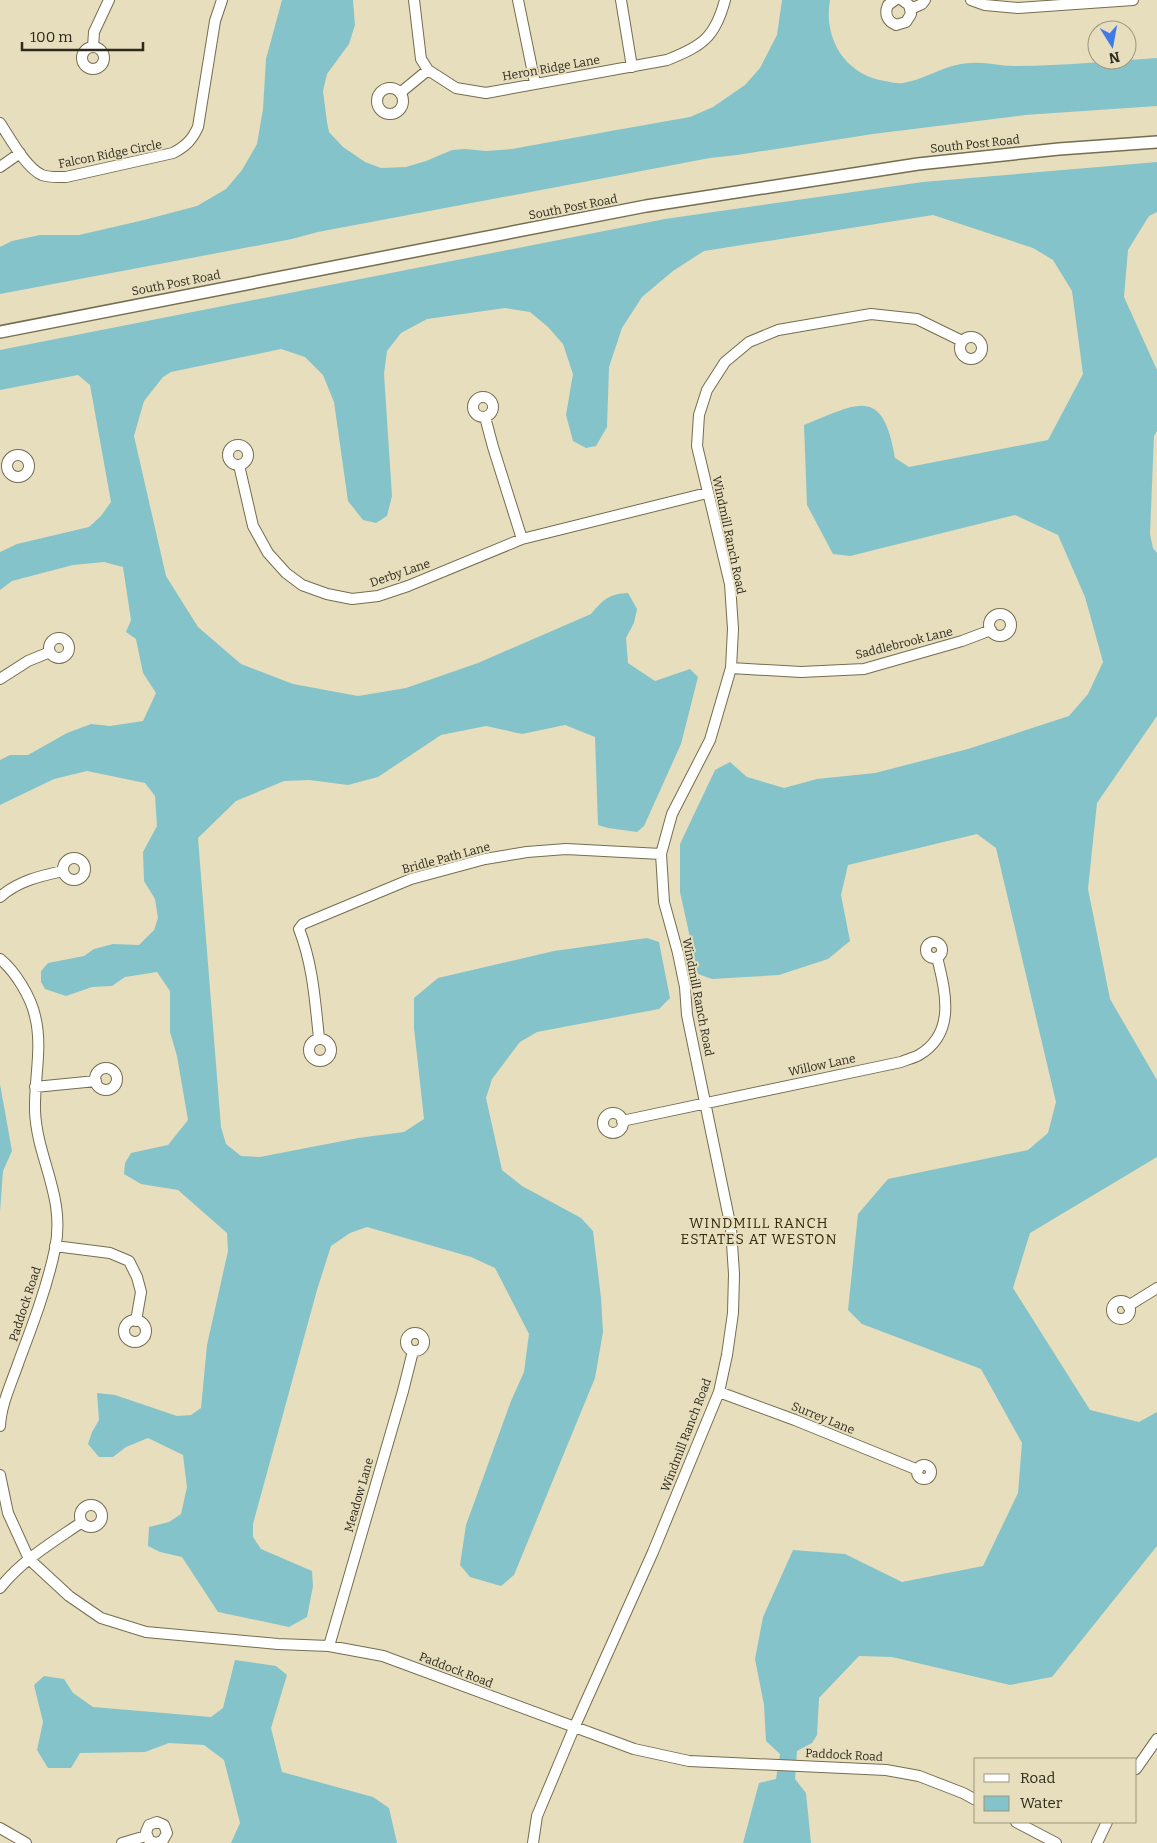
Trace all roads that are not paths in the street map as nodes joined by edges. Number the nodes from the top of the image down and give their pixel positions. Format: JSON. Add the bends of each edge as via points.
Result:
{"nodes":[{"id":1,"x":109,"y":0,"type":"edge"},
{"id":2,"x":222,"y":0,"type":"edge"},
{"id":3,"x":414,"y":0,"type":"edge"},
{"id":4,"x":518,"y":0,"type":"edge"},
{"id":5,"x":621,"y":0,"type":"edge"},
{"id":6,"x":725,"y":0,"type":"edge"},
{"id":7,"x":895,"y":0,"type":"edge"},
{"id":8,"x":902,"y":0,"type":"edge"},
{"id":9,"x":925,"y":0,"type":"edge"},
{"id":10,"x":971,"y":0,"type":"edge"},
{"id":11,"x":1133,"y":0,"type":"edge"},
{"id":12,"x":911,"y":9,"type":"junction"},
{"id":13,"x":93,"y":47,"type":"dead end"},
{"id":14,"x":632,"y":67,"type":"junction"},
{"id":15,"x":428,"y":70,"type":"junction"},
{"id":16,"x":535,"y":83,"type":"junction"},
{"id":17,"x":400,"y":93,"type":"dead end"},
{"id":18,"x":0,"y":123,"type":"edge"},
{"id":19,"x":1157,"y":142,"type":"edge"},
{"id":20,"x":20,"y":153,"type":"junction"},
{"id":21,"x":0,"y":167,"type":"edge"},
{"id":22,"x":0,"y":332,"type":"edge"},
{"id":23,"x":962,"y":341,"type":"dead end"},
{"id":24,"x":486,"y":417,"type":"dead end"},
{"id":25,"x":239,"y":465,"type":"dead end"},
{"id":26,"x":707,"y":493,"type":"junction"},
{"id":27,"x":522,"y":539,"type":"junction"},
{"id":28,"x":990,"y":630,"type":"dead end"},
{"id":29,"x":50,"y":652,"type":"dead end"},
{"id":30,"x":731,"y":668,"type":"junction"},
{"id":31,"x":0,"y":679,"type":"edge"},
{"id":32,"x":662,"y":854,"type":"junction"},
{"id":33,"x":63,"y":871,"type":"dead end"},
{"id":34,"x":0,"y":897,"type":"edge"},
{"id":35,"x":937,"y":957,"type":"dead end"},
{"id":36,"x":0,"y":959,"type":"edge"},
{"id":37,"x":319,"y":1038,"type":"dead end"},
{"id":38,"x":96,"y":1081,"type":"dead end"},
{"id":39,"x":35,"y":1087,"type":"junction"},
{"id":40,"x":705,"y":1102,"type":"junction"},
{"id":41,"x":622,"y":1121,"type":"dead end"},
{"id":42,"x":56,"y":1246,"type":"junction"},
{"id":43,"x":1157,"y":1288,"type":"edge"},
{"id":44,"x":1128,"y":1306,"type":"dead end"},
{"id":45,"x":136,"y":1320,"type":"dead end"},
{"id":46,"x":413,"y":1351,"type":"dead end"},
{"id":47,"x":719,"y":1392,"type":"junction"},
{"id":48,"x":0,"y":1426,"type":"edge"},
{"id":49,"x":918,"y":1470,"type":"dead end"},
{"id":50,"x":0,"y":1475,"type":"edge"},
{"id":51,"x":82,"y":1522,"type":"dead end"},
{"id":52,"x":29,"y":1559,"type":"junction"},
{"id":53,"x":0,"y":1588,"type":"edge"},
{"id":54,"x":329,"y":1646,"type":"junction"},
{"id":55,"x":574,"y":1728,"type":"junction"},
{"id":56,"x":1157,"y":1739,"type":"edge"},
{"id":57,"x":1137,"y":1768,"type":"edge"},
{"id":58,"x":974,"y":1799,"type":"edge"},
{"id":59,"x":1018,"y":1823,"type":"edge"},
{"id":60,"x":1107,"y":1823,"type":"edge"},
{"id":61,"x":0,"y":1828,"type":"edge"},
{"id":62,"x":146,"y":1836,"type":"junction"},
{"id":63,"x":26,"y":1843,"type":"edge"},
{"id":64,"x":122,"y":1843,"type":"edge"},
{"id":65,"x":156,"y":1843,"type":"edge"},
{"id":66,"x":533,"y":1843,"type":"edge"},
{"id":67,"x":1056,"y":1843,"type":"edge"},
{"id":68,"x":1097,"y":1843,"type":"edge"}],
"edges":[{"from":1,"to":13,"type":"street","via":[[94,32]]},
{"from":2,"to":20,"type":"street","name":"Falcon Ridge Circle","via":[[215,21],[201,115],[193,139],[185,147],[173,153],[52,178],[41,175]]},
{"from":3,"to":15,"type":"street","via":[[421,59]]},
{"from":4,"to":16,"type":"street"},
{"from":5,"to":14,"type":"street"},
{"from":6,"to":14,"type":"street","name":"Heron Ridge Lane","via":[[717,25],[694,49],[667,60]]},
{"from":7,"to":12,"type":"street","via":[[886,10],[892,23],[906,22]]},
{"from":8,"to":12,"type":"street"},
{"from":9,"to":12,"type":"street"},
{"from":10,"to":11,"type":"street","via":[[985,5],[1018,8]]},
{"from":14,"to":16,"type":"street","name":"Heron Ridge Lane"},
{"from":15,"to":16,"type":"street","name":"Heron Ridge Lane","via":[[456,88],[486,93]]},
{"from":15,"to":17,"type":"street"},
{"from":18,"to":20,"type":"street","name":"Falcon Ridge Circle"},
{"from":19,"to":22,"type":"street","name":"South Post Road","via":[[918,164],[646,206]]},
{"from":20,"to":21,"type":"street"},
{"from":23,"to":26,"type":"street","name":"Windmill Ranch Road","via":[[917,319],[871,314],[778,330],[749,342],[725,362],[707,390],[699,414],[697,446]]},
{"from":24,"to":27,"type":"street"},
{"from":25,"to":27,"type":"street","name":"Derby Lane","via":[[253,526],[268,553],[302,585],[327,594],[352,599],[378,596]]},
{"from":26,"to":27,"type":"street","name":"Derby Lane"},
{"from":26,"to":30,"type":"street","name":"Windmill Ranch Road","via":[[730,584]]},
{"from":28,"to":30,"type":"street","name":"Saddlebrook Lane","via":[[864,668],[801,672]]},
{"from":29,"to":31,"type":"street","via":[[28,661]]},
{"from":30,"to":32,"type":"street","name":"Windmill Ranch Road","via":[[710,740],[672,814]]},
{"from":32,"to":37,"type":"street","name":"Bridle Path Lane","via":[[566,849],[485,860],[411,879],[303,924],[299,929],[310,961]]},
{"from":32,"to":40,"type":"street","name":"Windmill Ranch Road","via":[[664,902],[685,987],[687,1015]]},
{"from":33,"to":34,"type":"street","via":[[31,878]]},
{"from":35,"to":40,"type":"street","name":"Willow Lane","via":[[946,994],[946,1012],[935,1041],[920,1055],[901,1062]]},
{"from":36,"to":39,"type":"street","name":"Paddock Road","via":[[25,990],[35,1016],[39,1039]]},
{"from":38,"to":39,"type":"street"},
{"from":39,"to":42,"type":"street","name":"Paddock Road","via":[[40,1142],[57,1209]]},
{"from":40,"to":41,"type":"street","name":"Willow Lane"},
{"from":40,"to":47,"type":"street","name":"Windmill Ranch Road","via":[[731,1228],[734,1274],[733,1313]]},
{"from":42,"to":45,"type":"street","via":[[110,1253],[129,1261],[138,1277],[141,1292]]},
{"from":42,"to":48,"type":"street","name":"Paddock Road"},
{"from":43,"to":44,"type":"street"},
{"from":46,"to":54,"type":"street","name":"Meadow Lane"},
{"from":47,"to":49,"type":"street","name":"Surrey Lane"},
{"from":47,"to":55,"type":"street","name":"Windmill Ranch Road","via":[[653,1552]]},
{"from":50,"to":52,"type":"street","name":"Paddock Road","via":[[8,1513]]},
{"from":51,"to":52,"type":"street"},
{"from":52,"to":53,"type":"street"},
{"from":52,"to":54,"type":"street","name":"Paddock Road","via":[[69,1596],[101,1618],[146,1632]]},
{"from":54,"to":55,"type":"street","name":"Paddock Road","via":[[383,1656]]},
{"from":55,"to":58,"type":"street","name":"Paddock Road","via":[[634,1749],[689,1761],[886,1770],[919,1776]]},
{"from":55,"to":66,"type":"street","name":"Windmill Ranch Road","via":[[537,1816]]},
{"from":56,"to":57,"type":"street"},
{"from":59,"to":67,"type":"street"},
{"from":60,"to":68,"type":"street"},
{"from":61,"to":63,"type":"street"},
{"from":62,"to":64,"type":"street"},
{"from":62,"to":65,"type":"street"},
{"from":62,"to":65,"type":"street","via":[[149,1825],[160,1823],[167,1833],[164,1840]]}]}
